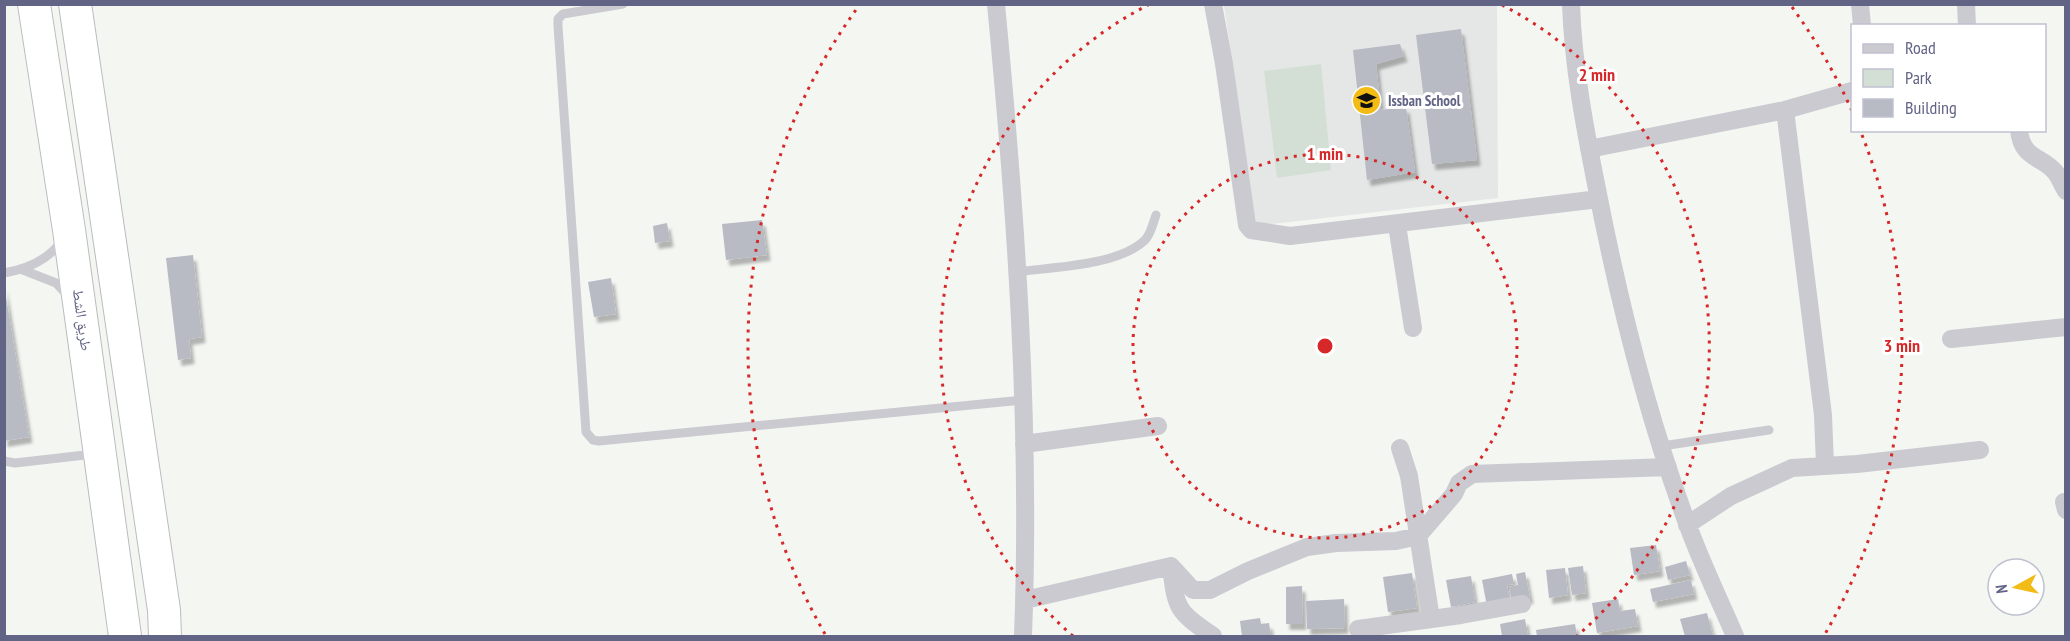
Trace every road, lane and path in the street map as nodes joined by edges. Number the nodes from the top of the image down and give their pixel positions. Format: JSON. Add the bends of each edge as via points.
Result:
{"nodes":[{"id":1,"x":34,"y":4,"type":"edge"},
{"id":2,"x":75,"y":4,"type":"edge"},
{"id":3,"x":623,"y":4,"type":"edge"},
{"id":4,"x":996,"y":4,"type":"edge"},
{"id":5,"x":1213,"y":4,"type":"edge"},
{"id":6,"x":1571,"y":4,"type":"edge"},
{"id":7,"x":1860,"y":4,"type":"edge"},
{"id":8,"x":1966,"y":4,"type":"edge"},
{"id":9,"x":1862,"y":24,"type":"edge"},
{"id":10,"x":1967,"y":24,"type":"edge"},
{"id":11,"x":1851,"y":91,"type":"edge"},
{"id":12,"x":1785,"y":110,"type":"junction"},
{"id":13,"x":2019,"y":132,"type":"edge"},
{"id":14,"x":1589,"y":149,"type":"junction"},
{"id":15,"x":2066,"y":191,"type":"edge"},
{"id":16,"x":1599,"y":199,"type":"junction"},
{"id":17,"x":1156,"y":215,"type":"dead end"},
{"id":18,"x":1397,"y":225,"type":"junction"},
{"id":19,"x":69,"y":230,"type":"junction"},
{"id":20,"x":23,"y":270,"type":"junction"},
{"id":21,"x":4,"y":273,"type":"edge"},
{"id":22,"x":1017,"y":273,"type":"junction"},
{"id":23,"x":82,"y":316,"type":"junction"},
{"id":24,"x":2066,"y":327,"type":"edge"},
{"id":25,"x":1413,"y":328,"type":"dead end"},
{"id":26,"x":1951,"y":339,"type":"dead end"},
{"id":27,"x":1023,"y":400,"type":"junction"},
{"id":28,"x":1158,"y":426,"type":"dead end"},
{"id":29,"x":1769,"y":430,"type":"dead end"},
{"id":30,"x":1024,"y":444,"type":"junction"},
{"id":31,"x":1662,"y":446,"type":"junction"},
{"id":32,"x":1400,"y":448,"type":"dead end"},
{"id":33,"x":1980,"y":450,"type":"dead end"},
{"id":34,"x":101,"y":453,"type":"junction"},
{"id":35,"x":4,"y":461,"type":"edge"},
{"id":36,"x":1825,"y":465,"type":"junction"},
{"id":37,"x":1668,"y":467,"type":"junction"},
{"id":38,"x":1687,"y":525,"type":"junction"},
{"id":39,"x":1418,"y":536,"type":"junction"},
{"id":40,"x":1171,"y":566,"type":"junction"},
{"id":41,"x":1025,"y":600,"type":"junction"},
{"id":42,"x":1522,"y":604,"type":"dead end"},
{"id":43,"x":1431,"y":619,"type":"junction"},
{"id":44,"x":1358,"y":629,"type":"dead end"},
{"id":45,"x":125,"y":636,"type":"edge"},
{"id":46,"x":165,"y":636,"type":"edge"},
{"id":47,"x":1023,"y":636,"type":"edge"},
{"id":48,"x":1214,"y":636,"type":"edge"},
{"id":49,"x":1735,"y":636,"type":"edge"}],
"edges":[{"from":1,"to":19,"type":"highway","name":"طريق الشط"},
{"from":2,"to":46,"type":"highway"},
{"from":3,"to":27,"type":"lane","via":[[563,14],[558,19],[586,432],[590,437],[599,441]]},
{"from":4,"to":22,"type":"street"},
{"from":5,"to":18,"type":"street","via":[[1247,225],[1251,230],[1290,236]]},
{"from":6,"to":14,"type":"street"},
{"from":7,"to":9,"type":"street"},
{"from":8,"to":10,"type":"street"},
{"from":11,"to":12,"type":"street"},
{"from":12,"to":14,"type":"street"},
{"from":12,"to":36,"type":"street","via":[[1823,415]]},
{"from":13,"to":15,"type":"street","via":[[2030,155],[2056,172]]},
{"from":14,"to":16,"type":"street"},
{"from":16,"to":18,"type":"street"},
{"from":16,"to":31,"type":"street","via":[[1614,274]]},
{"from":17,"to":22,"type":"lane","via":[[1147,238],[1130,252],[1106,260]]},
{"from":18,"to":25,"type":"street"},
{"from":19,"to":20,"type":"lane","via":[[58,247]]},
{"from":19,"to":23,"type":"highway","name":"طريق الشط"},
{"from":20,"to":21,"type":"lane"},
{"from":20,"to":23,"type":"lane","via":[[56,283]]},
{"from":22,"to":27,"type":"street"},
{"from":23,"to":34,"type":"highway","name":"طريق الشط"},
{"from":24,"to":26,"type":"street"},
{"from":27,"to":30,"type":"street"},
{"from":28,"to":30,"type":"street"},
{"from":29,"to":31,"type":"lane"},
{"from":30,"to":41,"type":"street"},
{"from":31,"to":37,"type":"street"},
{"from":32,"to":39,"type":"street","via":[[1409,476]]},
{"from":33,"to":36,"type":"street"},
{"from":34,"to":35,"type":"lane"},
{"from":34,"to":45,"type":"highway","name":"طريق الشط"},
{"from":36,"to":38,"type":"street","via":[[1792,468],[1766,479]]},
{"from":37,"to":38,"type":"street"},
{"from":37,"to":39,"type":"street","via":[[1472,474],[1459,483]]},
{"from":38,"to":49,"type":"street"},
{"from":39,"to":40,"type":"street","via":[[1307,547],[1210,590],[1193,590]]},
{"from":39,"to":43,"type":"street"},
{"from":40,"to":41,"type":"street"},
{"from":40,"to":48,"type":"street","via":[[1175,598],[1181,610]]},
{"from":41,"to":47,"type":"street"},
{"from":42,"to":43,"type":"street"},
{"from":43,"to":44,"type":"street"}]}
